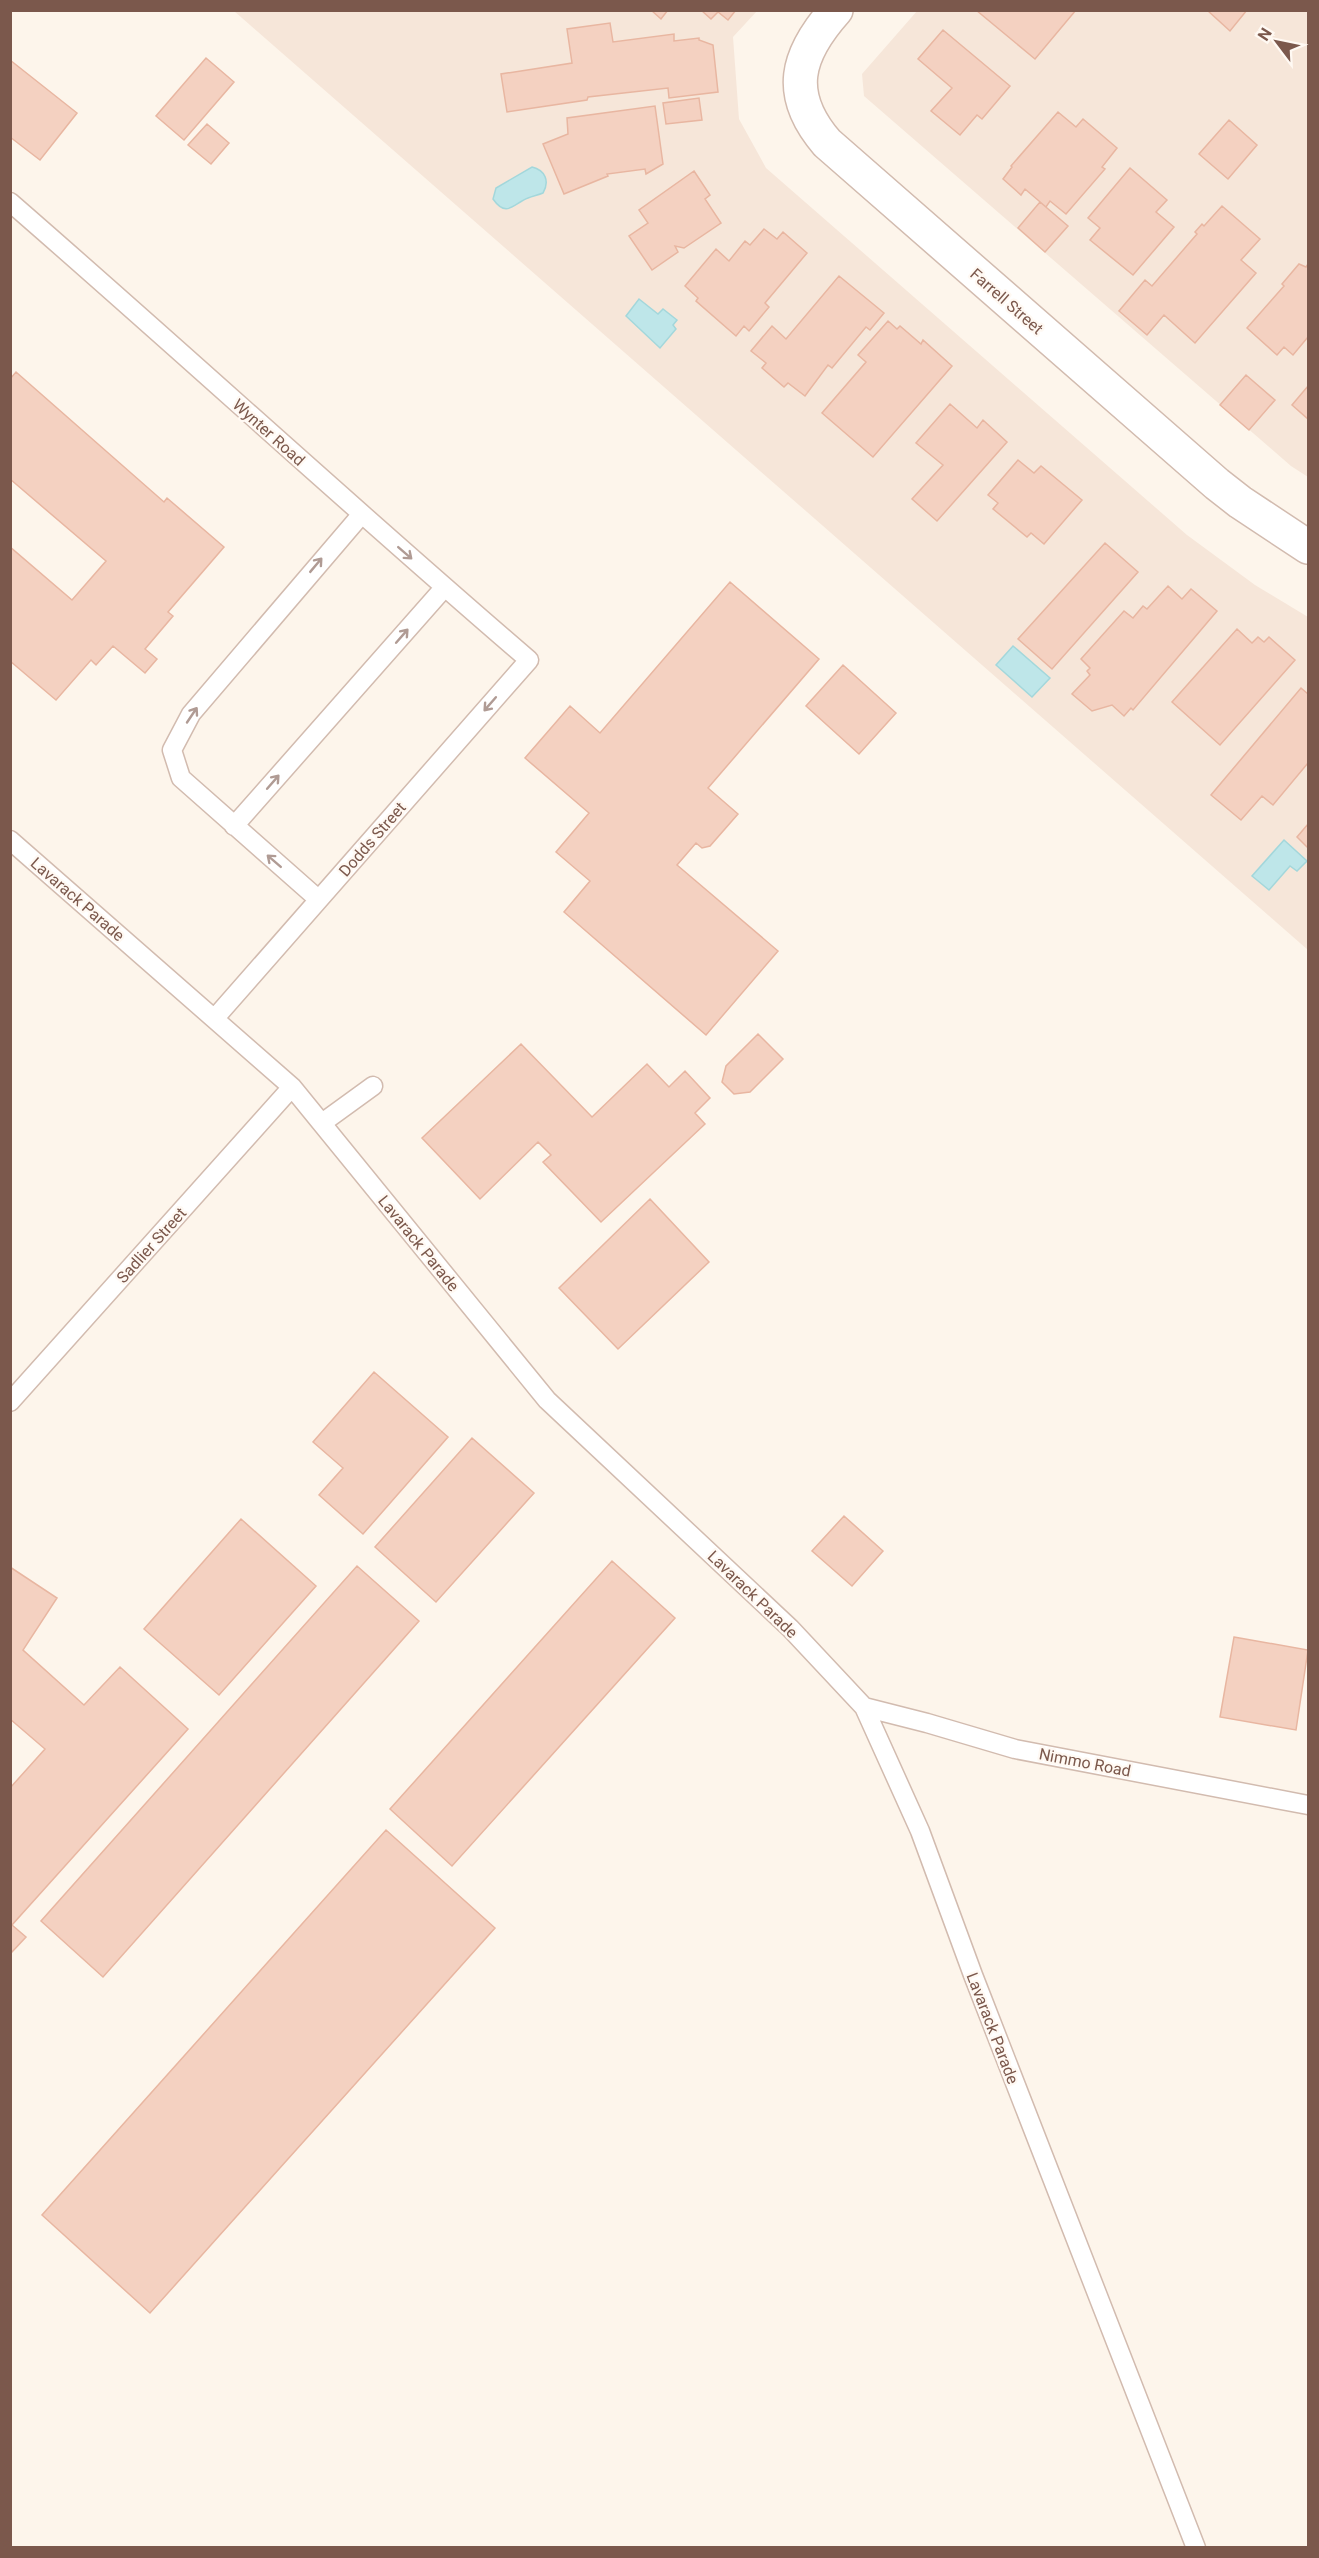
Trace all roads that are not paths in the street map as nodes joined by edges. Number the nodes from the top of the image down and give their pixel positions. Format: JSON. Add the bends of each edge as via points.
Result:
{"nodes":[{"id":1,"x":836,"y":10,"type":"edge"},
{"id":2,"x":10,"y":202,"type":"edge"},
{"id":3,"x":361,"y":515,"type":"junction"},
{"id":4,"x":1308,"y":547,"type":"edge"},
{"id":5,"x":444,"y":588,"type":"junction"},
{"id":6,"x":529,"y":660,"type":"joint"},
{"id":7,"x":234,"y":826,"type":"junction"},
{"id":8,"x":10,"y":840,"type":"edge"},
{"id":9,"x":318,"y":899,"type":"junction"},
{"id":10,"x":215,"y":1018,"type":"junction"},
{"id":11,"x":373,"y":1086,"type":"dead end"},
{"id":12,"x":292,"y":1087,"type":"junction"},
{"id":13,"x":322,"y":1123,"type":"junction"},
{"id":14,"x":10,"y":1402,"type":"edge"},
{"id":15,"x":864,"y":1707,"type":"junction"},
{"id":16,"x":1308,"y":1805,"type":"edge"},
{"id":17,"x":1196,"y":2547,"type":"edge"}],
"edges":[{"from":1,"to":4,"type":"street","name":"Farrell Street","via":[[815,35],[802,63],[800,88],[815,129],[827,143],[1216,484]]},
{"from":2,"to":3,"type":"lane","name":"Wynter Road"},
{"from":3,"to":5,"type":"lane","name":"Wynter Road","one_way":true},
{"from":7,"to":3,"type":"lane","one_way":true,"via":[[181,778],[172,750],[191,714]]},
{"from":5,"to":6,"type":"lane","name":"Wynter Road"},
{"from":7,"to":5,"type":"lane","one_way":true},
{"from":6,"to":9,"type":"lane","name":"Dodds Street","one_way":true},
{"from":9,"to":7,"type":"lane","one_way":true},
{"from":8,"to":10,"type":"lane","name":"Lavarack Parade"},
{"from":9,"to":10,"type":"lane","name":"Dodds Street"},
{"from":10,"to":12,"type":"lane","name":"Lavarack Parade"},
{"from":11,"to":13,"type":"lane"},
{"from":12,"to":13,"type":"lane","name":"Lavarack Parade"},
{"from":12,"to":14,"type":"lane","name":"Sadlier Street"},
{"from":13,"to":15,"type":"lane","name":"Lavarack Parade","via":[[547,1400],[790,1628]]},
{"from":15,"to":16,"type":"lane","name":"Nimmo Road","via":[[1015,1749]]},
{"from":15,"to":17,"type":"lane","name":"Lavarack Parade","via":[[920,1831],[972,1975]]}]}
